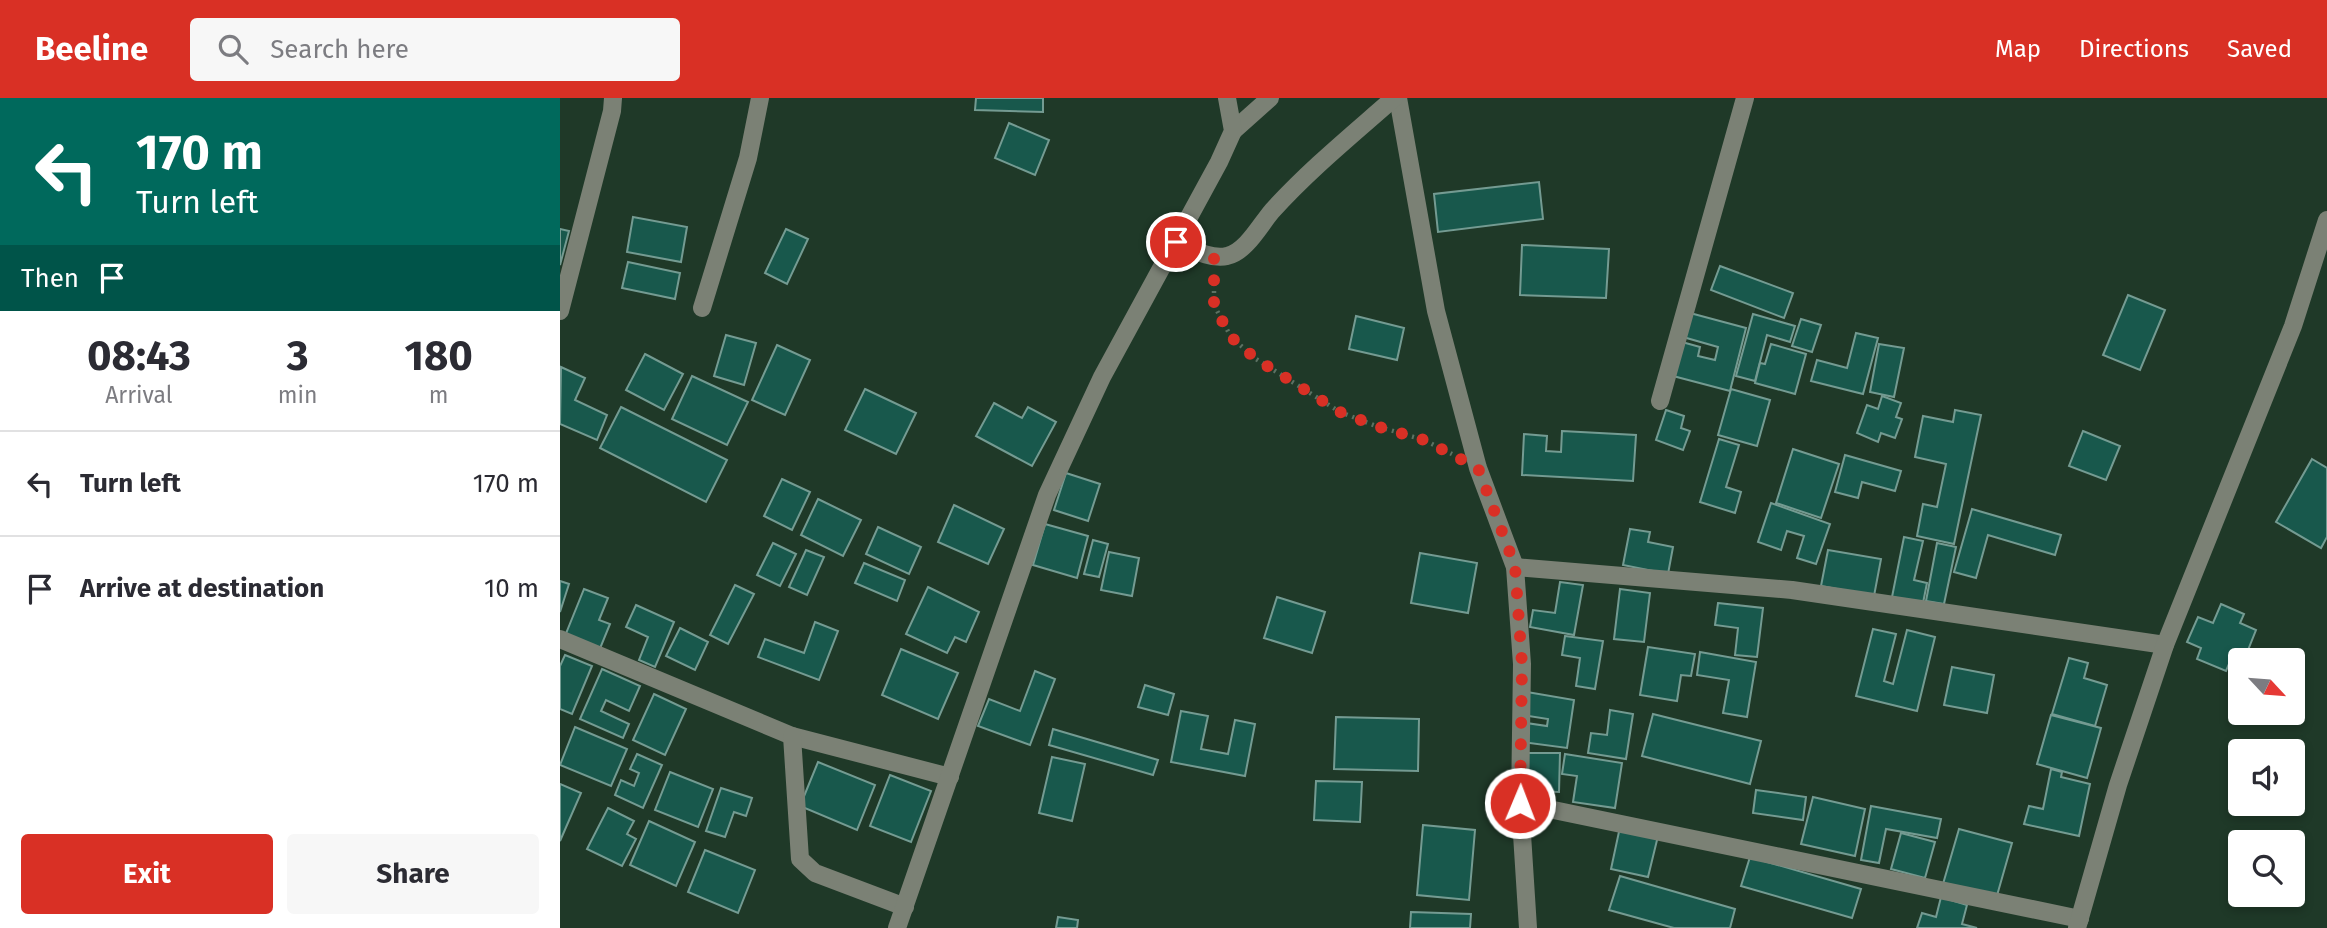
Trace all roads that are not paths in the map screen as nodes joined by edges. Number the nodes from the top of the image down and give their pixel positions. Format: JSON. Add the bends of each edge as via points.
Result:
{"nodes":[{"id":1,"x":613,"y":98,"type":"edge"},
{"id":2,"x":760,"y":98,"type":"edge"},
{"id":3,"x":1227,"y":98,"type":"edge"},
{"id":4,"x":1270,"y":98,"type":"edge"},
{"id":5,"x":1396,"y":98,"type":"edge"},
{"id":6,"x":1745,"y":98,"type":"edge"},
{"id":7,"x":1233,"y":131,"type":"junction"},
{"id":8,"x":2327,"y":220,"type":"edge"},
{"id":9,"x":1176,"y":242,"type":"junction"},
{"id":10,"x":702,"y":308,"type":"dead end"},
{"id":11,"x":560,"y":311,"type":"edge"},
{"id":12,"x":1660,"y":401,"type":"dead end"},
{"id":13,"x":1515,"y":566,"type":"junction"},
{"id":14,"x":560,"y":639,"type":"edge"},
{"id":15,"x":2165,"y":645,"type":"junction"},
{"id":16,"x":792,"y":736,"type":"junction"},
{"id":17,"x":950,"y":776,"type":"junction"},
{"id":18,"x":1520,"y":803,"type":"junction"},
{"id":19,"x":905,"y":907,"type":"junction"},
{"id":20,"x":2079,"y":924,"type":"edge"},
{"id":21,"x":897,"y":928,"type":"edge"},
{"id":22,"x":1528,"y":928,"type":"edge"}],
"edges":[{"from":1,"to":11,"type":"street"},
{"from":2,"to":10,"type":"street","via":[[748,158]]},
{"from":3,"to":7,"type":"street"},
{"from":4,"to":7,"type":"street"},
{"from":5,"to":9,"type":"street","via":[[1316,167],[1228,256],[1214,256]]},
{"from":5,"to":13,"type":"street","via":[[1436,311],[1478,468]]},
{"from":6,"to":12,"type":"street"},
{"from":7,"to":9,"type":"street"},
{"from":8,"to":15,"type":"street","via":[[2293,326]]},
{"from":9,"to":17,"type":"street","via":[[1102,377],[1047,495]]},
{"from":13,"to":15,"type":"street","via":[[1792,590]]},
{"from":13,"to":18,"type":"street","via":[[1522,664]]},
{"from":14,"to":16,"type":"street"},
{"from":15,"to":20,"type":"street","via":[[2118,785]]},
{"from":16,"to":17,"type":"street"},
{"from":16,"to":19,"type":"street","via":[[800,859],[815,873]]},
{"from":17,"to":19,"type":"street"},
{"from":18,"to":20,"type":"street"},
{"from":18,"to":22,"type":"street"},
{"from":19,"to":21,"type":"street"}]}
